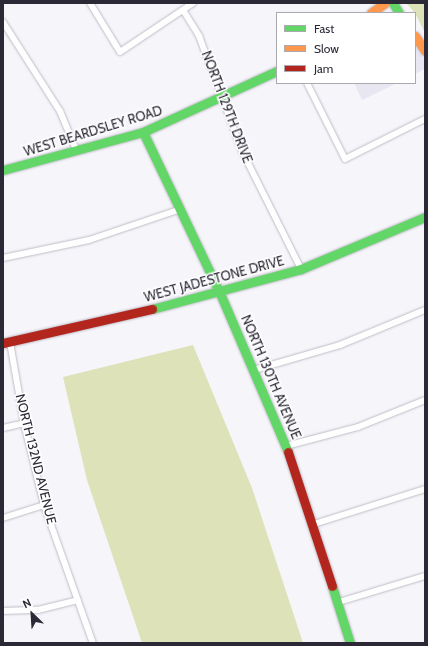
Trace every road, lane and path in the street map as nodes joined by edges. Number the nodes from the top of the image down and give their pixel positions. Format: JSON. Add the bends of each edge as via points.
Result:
{"nodes":[{"id":1,"x":90,"y":3,"type":"edge"},
{"id":2,"x":193,"y":3,"type":"edge"},
{"id":3,"x":385,"y":3,"type":"edge"},
{"id":4,"x":393,"y":3,"type":"edge"},
{"id":5,"x":182,"y":10,"type":"junction"},
{"id":6,"x":372,"y":12,"type":"edge"},
{"id":7,"x":398,"y":12,"type":"edge"},
{"id":8,"x":3,"y":22,"type":"edge"},
{"id":9,"x":416,"y":38,"type":"edge"},
{"id":10,"x":425,"y":51,"type":"edge"},
{"id":11,"x":276,"y":72,"type":"edge"},
{"id":12,"x":308,"y":84,"type":"edge"},
{"id":13,"x":222,"y":99,"type":"junction"},
{"id":14,"x":425,"y":119,"type":"edge"},
{"id":15,"x":143,"y":132,"type":"junction"},
{"id":16,"x":77,"y":152,"type":"junction"},
{"id":17,"x":3,"y":170,"type":"edge"},
{"id":18,"x":178,"y":210,"type":"junction"},
{"id":19,"x":425,"y":217,"type":"edge"},
{"id":20,"x":3,"y":258,"type":"edge"},
{"id":21,"x":301,"y":269,"type":"junction"},
{"id":22,"x":219,"y":291,"type":"junction"},
{"id":23,"x":425,"y":310,"type":"edge"},
{"id":24,"x":7,"y":342,"type":"edge"},
{"id":25,"x":254,"y":370,"type":"junction"},
{"id":26,"x":425,"y":400,"type":"edge"},
{"id":27,"x":24,"y":423,"type":"junction"},
{"id":28,"x":3,"y":428,"type":"edge"},
{"id":29,"x":286,"y":446,"type":"junction"},
{"id":30,"x":425,"y":489,"type":"edge"},
{"id":31,"x":44,"y":505,"type":"junction"},
{"id":32,"x":3,"y":518,"type":"edge"},
{"id":33,"x":314,"y":524,"type":"junction"},
{"id":34,"x":425,"y":576,"type":"edge"},
{"id":35,"x":78,"y":600,"type":"junction"},
{"id":36,"x":339,"y":602,"type":"junction"},
{"id":37,"x":3,"y":611,"type":"edge"},
{"id":38,"x":93,"y":643,"type":"edge"},
{"id":39,"x":350,"y":643,"type":"edge"}],
"edges":[{"from":1,"to":5,"type":"street","via":[[120,52]]},
{"from":2,"to":5,"type":"street"},
{"from":3,"to":6,"type":"street"},
{"from":4,"to":7,"type":"street"},
{"from":5,"to":13,"type":"street","name":"NORTH 129TH DRIVE","via":[[199,36]]},
{"from":8,"to":16,"type":"street","via":[[60,111]]},
{"from":9,"to":10,"type":"street"},
{"from":11,"to":13,"type":"street","name":"WEST BEARDSLEY ROAD"},
{"from":12,"to":14,"type":"street","via":[[345,159]]},
{"from":13,"to":15,"type":"street","name":"WEST BEARDSLEY ROAD"},
{"from":13,"to":21,"type":"street","name":"NORTH 129TH DRIVE","via":[[242,151]]},
{"from":15,"to":16,"type":"street","name":"WEST BEARDSLEY ROAD"},
{"from":15,"to":18,"type":"street","name":"NORTH 130TH AVENUE"},
{"from":16,"to":17,"type":"street","name":"WEST BEARDSLEY ROAD"},
{"from":18,"to":20,"type":"street","via":[[89,240]]},
{"from":18,"to":22,"type":"street","name":"NORTH 130TH AVENUE"},
{"from":19,"to":21,"type":"street","name":"WEST JADESTONE DRIVE"},
{"from":21,"to":22,"type":"street","name":"WEST JADESTONE DRIVE"},
{"from":22,"to":24,"type":"street","name":"WEST JADESTONE DRIVE"},
{"from":22,"to":25,"type":"street","name":"NORTH 130TH AVENUE"},
{"from":23,"to":25,"type":"street","via":[[340,345]]},
{"from":24,"to":27,"type":"street","name":"NORTH 132ND AVENUE"},
{"from":25,"to":29,"type":"street","name":"NORTH 130TH AVENUE"},
{"from":26,"to":29,"type":"street","via":[[358,427]]},
{"from":27,"to":28,"type":"street"},
{"from":27,"to":31,"type":"street","name":"NORTH 132ND AVENUE"},
{"from":29,"to":33,"type":"street","name":"NORTH 130TH AVENUE"},
{"from":30,"to":33,"type":"street"},
{"from":31,"to":32,"type":"street"},
{"from":31,"to":35,"type":"street","name":"NORTH 132ND AVENUE"},
{"from":33,"to":36,"type":"street","name":"NORTH 130TH AVENUE"},
{"from":34,"to":36,"type":"street"},
{"from":35,"to":37,"type":"street","via":[[38,610]]},
{"from":35,"to":38,"type":"street","name":"NORTH 132ND AVENUE"},
{"from":36,"to":39,"type":"street","name":"NORTH 130TH AVENUE"}]}
